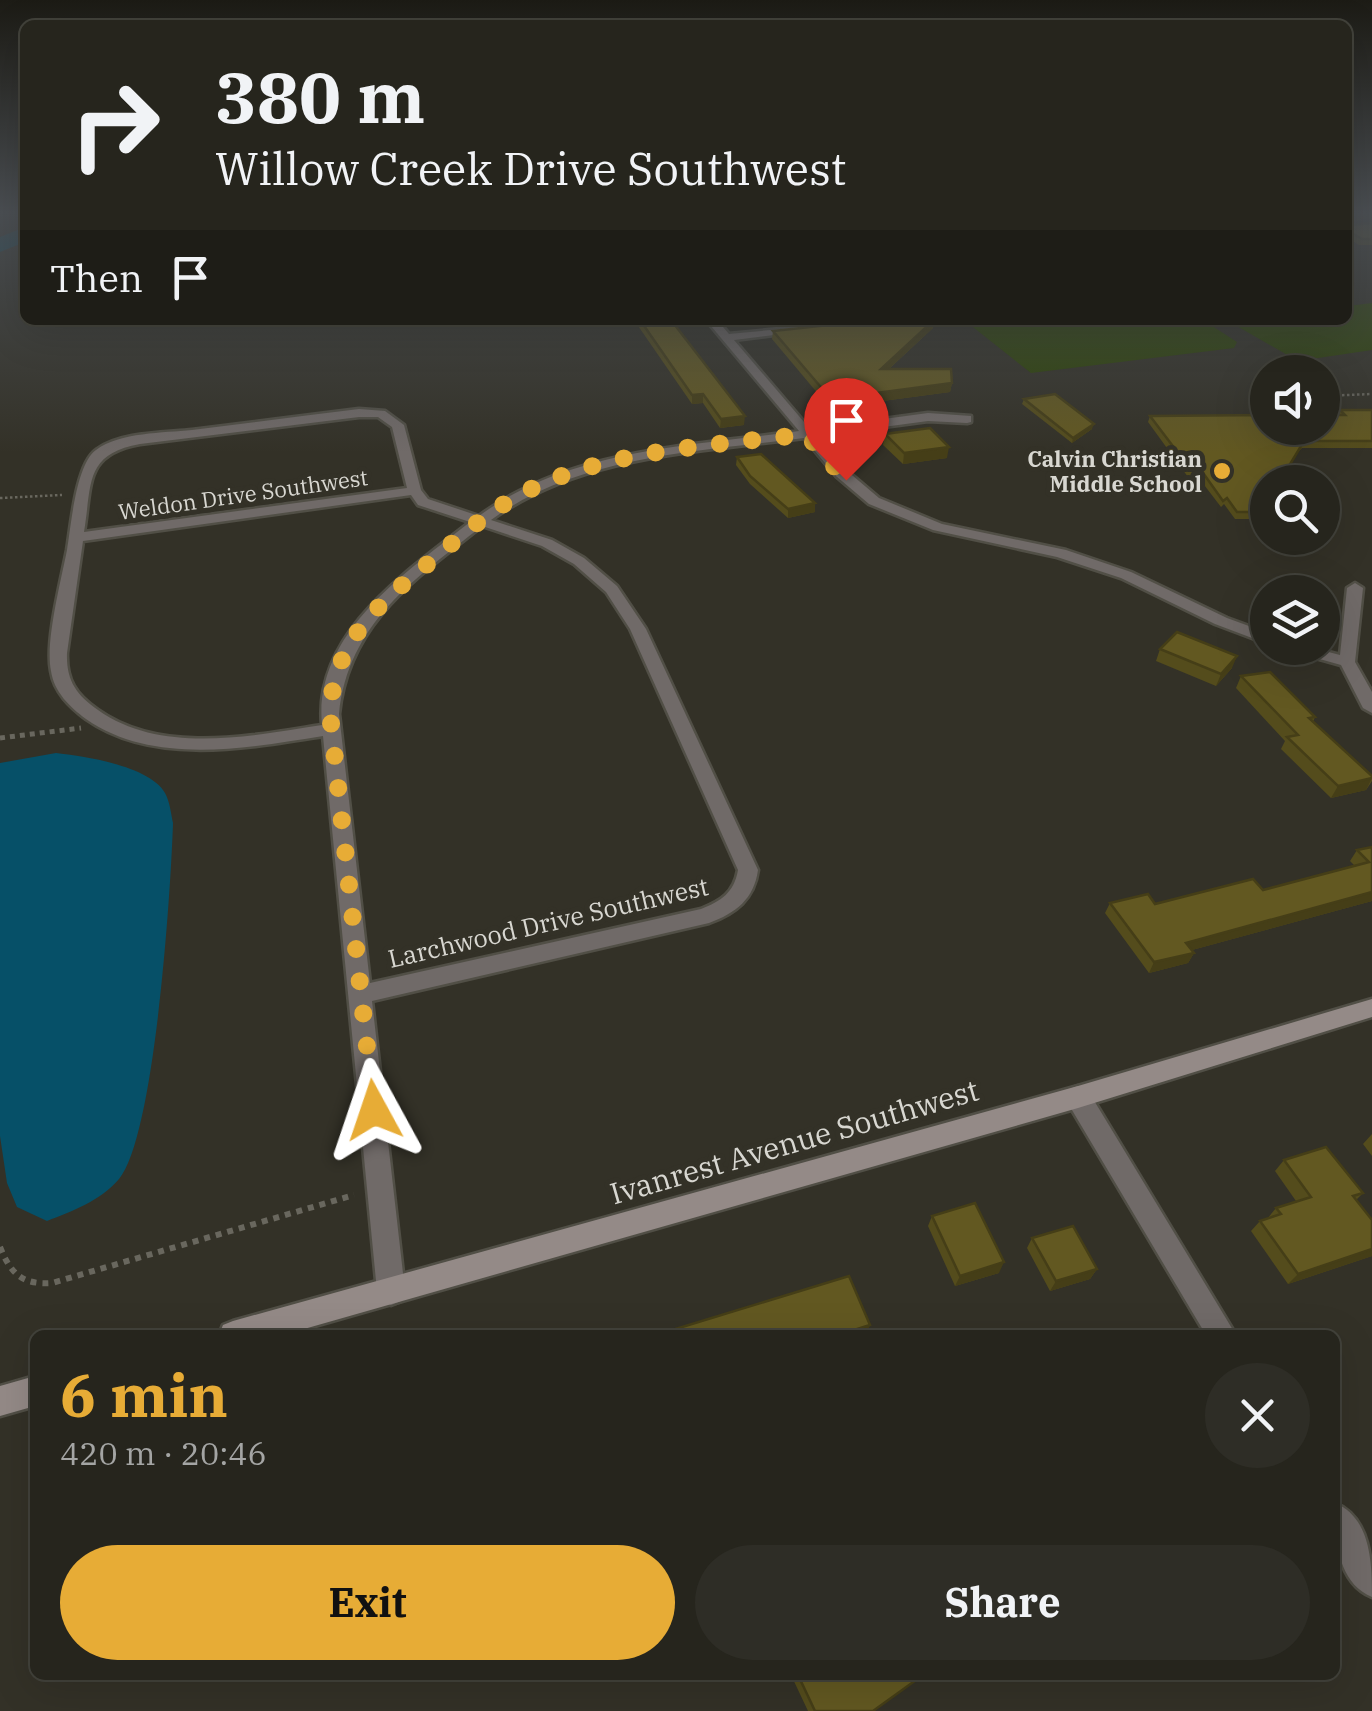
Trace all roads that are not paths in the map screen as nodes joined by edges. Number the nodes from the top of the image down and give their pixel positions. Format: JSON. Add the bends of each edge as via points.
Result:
{"nodes":[{"id":1,"x":714,"y":325,"type":"edge"},
{"id":2,"x":812,"y":328,"type":"edge"},
{"id":3,"x":725,"y":338,"type":"junction"},
{"id":4,"x":967,"y":420,"type":"dead end"},
{"id":5,"x":806,"y":434,"type":"junction"},
{"id":6,"x":414,"y":490,"type":"junction"},
{"id":7,"x":479,"y":522,"type":"junction"},
{"id":8,"x":78,"y":537,"type":"junction"},
{"id":9,"x":1355,"y":588,"type":"dead end"},
{"id":10,"x":1250,"y":631,"type":"edge"},
{"id":11,"x":1340,"y":660,"type":"edge"},
{"id":12,"x":1347,"y":662,"type":"junction"},
{"id":13,"x":1372,"y":708,"type":"edge"},
{"id":14,"x":332,"y":729,"type":"junction"},
{"id":15,"x":362,"y":994,"type":"junction"},
{"id":16,"x":1372,"y":1008,"type":"edge"},
{"id":17,"x":1078,"y":1098,"type":"junction"},
{"id":18,"x":391,"y":1291,"type":"junction"},
{"id":19,"x":252,"y":1330,"type":"edge"},
{"id":20,"x":1219,"y":1330,"type":"edge"},
{"id":21,"x":30,"y":1392,"type":"edge"},
{"id":22,"x":0,"y":1400,"type":"edge"},
{"id":23,"x":1340,"y":1528,"type":"edge"},
{"id":24,"x":1372,"y":1580,"type":"edge"}],
"edges":[{"from":1,"to":3,"type":"street"},
{"from":2,"to":3,"type":"street"},
{"from":3,"to":5,"type":"street"},
{"from":4,"to":5,"type":"street","via":[[928,417]]},
{"from":5,"to":7,"type":"street","via":[[591,467],[523,493]]},
{"from":5,"to":10,"type":"street","via":[[854,487],[903,514],[1084,560]]},
{"from":6,"to":7,"type":"street","via":[[435,509]]},
{"from":6,"to":8,"type":"street","name":"Weldon Drive Southwest"},
{"from":6,"to":8,"type":"street","via":[[398,425],[386,416],[359,413],[140,440],[92,460]]},
{"from":7,"to":14,"type":"street","via":[[359,627],[336,669]]},
{"from":7,"to":15,"type":"street","name":"Larchwood Drive Southwest","via":[[567,553],[622,600],[739,845],[748,870],[742,895],[702,917]]},
{"from":8,"to":14,"type":"street","via":[[57,665],[68,692],[98,719],[131,733],[185,742]]},
{"from":9,"to":12,"type":"street"},
{"from":11,"to":12,"type":"street"},
{"from":12,"to":13,"type":"street"},
{"from":14,"to":15,"type":"street"},
{"from":15,"to":18,"type":"street"},
{"from":16,"to":17,"type":"street","name":"Ivanrest Avenue Southwest"},
{"from":17,"to":18,"type":"street","name":"Ivanrest Avenue Southwest"},
{"from":17,"to":20,"type":"street"},
{"from":18,"to":19,"type":"street","name":"Ivanrest Avenue Southwest"},
{"from":21,"to":22,"type":"street"},
{"from":23,"to":24,"type":"street"}]}
